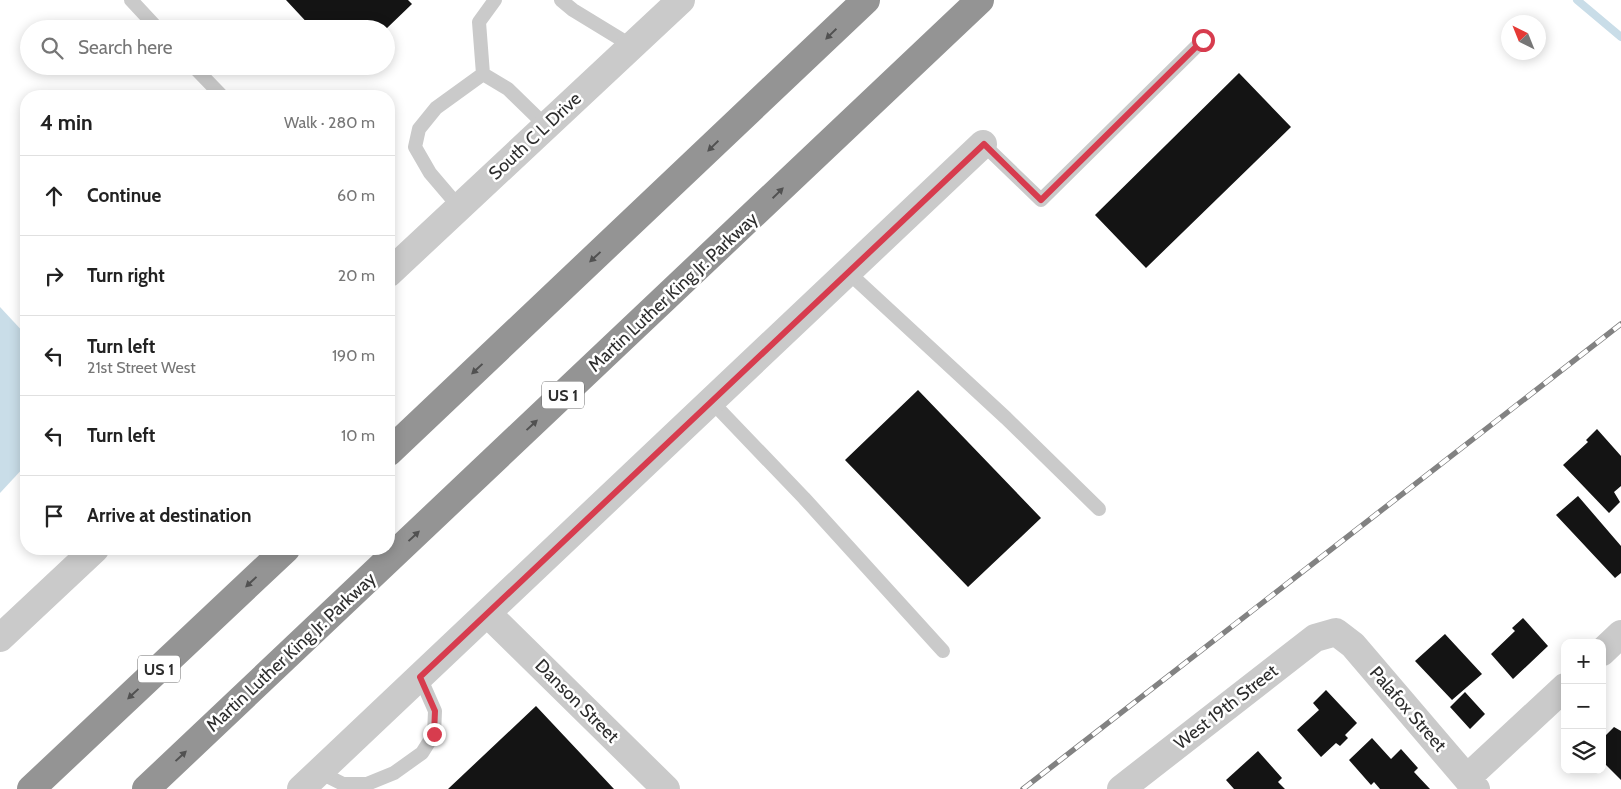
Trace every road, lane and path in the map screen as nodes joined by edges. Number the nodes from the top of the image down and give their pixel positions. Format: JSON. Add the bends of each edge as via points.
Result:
{"nodes":[{"id":1,"x":130,"y":0,"type":"edge"},
{"id":2,"x":494,"y":0,"type":"edge"},
{"id":3,"x":561,"y":0,"type":"edge"},
{"id":4,"x":681,"y":0,"type":"edge"},
{"id":5,"x":866,"y":0,"type":"edge"},
{"id":6,"x":980,"y":0,"type":"edge"},
{"id":7,"x":149,"y":20,"type":"edge"},
{"id":8,"x":1203,"y":40,"type":"dead end"},
{"id":9,"x":632,"y":46,"type":"junction"},
{"id":10,"x":484,"y":74,"type":"junction"},
{"id":11,"x":202,"y":75,"type":"edge"},
{"id":12,"x":216,"y":90,"type":"edge"},
{"id":13,"x":546,"y":126,"type":"junction"},
{"id":14,"x":984,"y":144,"type":"joint"},
{"id":15,"x":460,"y":207,"type":"junction"},
{"id":16,"x":395,"y":267,"type":"edge"},
{"id":17,"x":849,"y":273,"type":"junction"},
{"id":18,"x":712,"y":402,"type":"junction"},
{"id":19,"x":395,"y":446,"type":"edge"},
{"id":20,"x":1099,"y":509,"type":"dead end"},
{"id":21,"x":395,"y":553,"type":"edge"},
{"id":22,"x":89,"y":555,"type":"edge"},
{"id":23,"x":280,"y":555,"type":"edge"},
{"id":24,"x":393,"y":555,"type":"edge"},
{"id":25,"x":487,"y":613,"type":"junction"},
{"id":26,"x":1336,"y":632,"type":"joint"},
{"id":27,"x":1621,"y":634,"type":"edge"},
{"id":28,"x":0,"y":638,"type":"edge"},
{"id":29,"x":1606,"y":648,"type":"edge"},
{"id":30,"x":943,"y":651,"type":"dead end"},
{"id":31,"x":420,"y":677,"type":"junction"},
{"id":32,"x":1561,"y":691,"type":"edge"},
{"id":33,"x":310,"y":781,"type":"edge"},
{"id":34,"x":1472,"y":783,"type":"edge"},
{"id":35,"x":31,"y":789,"type":"edge"},
{"id":36,"x":146,"y":789,"type":"edge"},
{"id":37,"x":666,"y":789,"type":"edge"},
{"id":38,"x":1120,"y":789,"type":"edge"}],
"edges":[{"from":1,"to":7,"type":"lane"},
{"from":2,"to":10,"type":"lane","via":[[479,22]]},
{"from":3,"to":9,"type":"lane"},
{"from":4,"to":9,"type":"street","name":"South C L Drive"},
{"from":5,"to":19,"type":"highway","one_way":true},
{"from":21,"to":6,"type":"highway","name":"Martin Luther King Jr. Parkway","number":"US 1","one_way":true},
{"from":8,"to":14,"type":"lane","via":[[1041,200]]},
{"from":9,"to":13,"type":"street","name":"South C L Drive"},
{"from":10,"to":13,"type":"lane","via":[[508,89]]},
{"from":10,"to":15,"type":"lane","via":[[436,108],[419,129],[415,147],[430,173]]},
{"from":11,"to":12,"type":"lane"},
{"from":13,"to":15,"type":"street","name":"South C L Drive"},
{"from":14,"to":17,"type":"street"},
{"from":15,"to":16,"type":"street","name":"South C L Drive"},
{"from":17,"to":18,"type":"street"},
{"from":17,"to":20,"type":"lane"},
{"from":18,"to":25,"type":"street"},
{"from":18,"to":30,"type":"lane"},
{"from":22,"to":28,"type":"street"},
{"from":23,"to":35,"type":"highway","number":"US 1","one_way":true},
{"from":36,"to":24,"type":"highway","name":"Martin Luther King Jr. Parkway","number":"US 1","one_way":true},
{"from":25,"to":31,"type":"street"},
{"from":25,"to":37,"type":"street","name":"Danson Street"},
{"from":26,"to":34,"type":"street","name":"Palafox Street","via":[[1353,645]]},
{"from":26,"to":38,"type":"street","name":"West 19th Street","via":[[1315,638]]},
{"from":27,"to":29,"type":"street"},
{"from":31,"to":33,"type":"street"},
{"from":31,"to":33,"type":"lane","via":[[435,711],[434,734],[422,752],[394,773],[367,784]]},
{"from":32,"to":34,"type":"street"}]}
